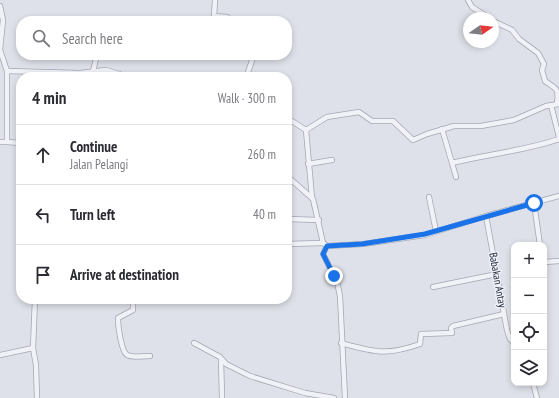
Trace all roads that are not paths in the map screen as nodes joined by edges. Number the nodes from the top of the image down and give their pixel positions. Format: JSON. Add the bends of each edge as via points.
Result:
{"nodes":[{"id":1,"x":215,"y":0,"type":"edge"},
{"id":2,"x":468,"y":0,"type":"edge"},
{"id":3,"x":0,"y":6,"type":"edge"},
{"id":4,"x":480,"y":12,"type":"edge"},
{"id":5,"x":214,"y":16,"type":"edge"},
{"id":6,"x":499,"y":24,"type":"edge"},
{"id":7,"x":0,"y":50,"type":"edge"},
{"id":8,"x":96,"y":60,"type":"edge"},
{"id":9,"x":252,"y":60,"type":"edge"},
{"id":10,"x":7,"y":71,"type":"junction"},
{"id":11,"x":93,"y":71,"type":"junction"},
{"id":12,"x":113,"y":72,"type":"edge"},
{"id":13,"x":248,"y":72,"type":"edge"},
{"id":14,"x":558,"y":104,"type":"edge"},
{"id":15,"x":551,"y":105,"type":"junction"},
{"id":16,"x":292,"y":121,"type":"edge"},
{"id":17,"x":442,"y":129,"type":"junction"},
{"id":18,"x":306,"y":130,"type":"junction"},
{"id":19,"x":559,"y":138,"type":"edge"},
{"id":20,"x":0,"y":142,"type":"edge"},
{"id":21,"x":7,"y":142,"type":"junction"},
{"id":22,"x":16,"y":143,"type":"edge"},
{"id":23,"x":332,"y":160,"type":"dead end"},
{"id":24,"x":452,"y":163,"type":"junction"},
{"id":25,"x":308,"y":164,"type":"junction"},
{"id":26,"x":456,"y":177,"type":"dead end"},
{"id":27,"x":292,"y":180,"type":"edge"},
{"id":28,"x":559,"y":196,"type":"edge"},
{"id":29,"x":429,"y":197,"type":"dead end"},
{"id":30,"x":312,"y":198,"type":"junction"},
{"id":31,"x":534,"y":203,"type":"junction"},
{"id":32,"x":486,"y":216,"type":"junction"},
{"id":33,"x":292,"y":219,"type":"edge"},
{"id":34,"x":319,"y":220,"type":"junction"},
{"id":35,"x":436,"y":231,"type":"junction"},
{"id":36,"x":540,"y":242,"type":"edge"},
{"id":37,"x":292,"y":244,"type":"edge"},
{"id":38,"x":325,"y":245,"type":"junction"},
{"id":39,"x":547,"y":261,"type":"edge"},
{"id":40,"x":559,"y":261,"type":"edge"},
{"id":41,"x":496,"y":274,"type":"junction"},
{"id":42,"x":433,"y":287,"type":"dead end"},
{"id":43,"x":34,"y":304,"type":"edge"},
{"id":44,"x":133,"y":304,"type":"edge"},
{"id":45,"x":504,"y":314,"type":"junction"},
{"id":46,"x":511,"y":340,"type":"edge"},
{"id":47,"x":194,"y":343,"type":"dead end"},
{"id":48,"x":341,"y":343,"type":"junction"},
{"id":49,"x":33,"y":348,"type":"junction"},
{"id":50,"x":0,"y":355,"type":"edge"},
{"id":51,"x":150,"y":356,"type":"dead end"},
{"id":52,"x":222,"y":359,"type":"junction"},
{"id":53,"x":534,"y":386,"type":"edge"},
{"id":54,"x":37,"y":398,"type":"edge"},
{"id":55,"x":222,"y":398,"type":"edge"},
{"id":56,"x":334,"y":398,"type":"edge"},
{"id":57,"x":345,"y":398,"type":"edge"},
{"id":58,"x":537,"y":398,"type":"edge"}],
"edges":[{"from":1,"to":5,"type":"street"},
{"from":2,"to":4,"type":"street","via":[[472,7]]},
{"from":3,"to":7,"type":"street","via":[[3,20]]},
{"from":6,"to":14,"type":"street","via":[[512,30],[538,53],[544,64],[542,70],[545,81],[557,88],[559,93]]},
{"from":7,"to":10,"type":"street"},
{"from":8,"to":11,"type":"street"},
{"from":9,"to":13,"type":"street"},
{"from":10,"to":11,"type":"street"},
{"from":10,"to":21,"type":"street"},
{"from":11,"to":12,"type":"street"},
{"from":14,"to":15,"type":"street"},
{"from":15,"to":17,"type":"street","via":[[523,118],[507,122],[481,126],[460,125]]},
{"from":15,"to":19,"type":"street"},
{"from":16,"to":18,"type":"street"},
{"from":17,"to":18,"type":"street","via":[[413,140],[393,121],[372,121],[357,111],[327,117]]},
{"from":17,"to":24,"type":"street"},
{"from":18,"to":25,"type":"street"},
{"from":19,"to":24,"type":"street","via":[[540,145]]},
{"from":20,"to":21,"type":"street"},
{"from":21,"to":22,"type":"street"},
{"from":23,"to":25,"type":"street"},
{"from":24,"to":26,"type":"street"},
{"from":25,"to":30,"type":"street"},
{"from":27,"to":30,"type":"street"},
{"from":28,"to":31,"type":"street"},
{"from":29,"to":35,"type":"street"},
{"from":30,"to":34,"type":"street"},
{"from":31,"to":32,"type":"street"},
{"from":31,"to":36,"type":"street"},
{"from":32,"to":35,"type":"street"},
{"from":32,"to":41,"type":"street","name":"Babakan Antay"},
{"from":33,"to":34,"type":"street"},
{"from":34,"to":38,"type":"street"},
{"from":35,"to":38,"type":"street","via":[[388,241]]},
{"from":37,"to":38,"type":"street"},
{"from":38,"to":48,"type":"street","via":[[323,254],[337,282],[340,296]]},
{"from":39,"to":40,"type":"street"},
{"from":41,"to":42,"type":"street"},
{"from":41,"to":45,"type":"street","name":"Babakan Antay"},
{"from":43,"to":49,"type":"street"},
{"from":44,"to":51,"type":"street","via":[[133,310],[118,318],[123,348],[130,356]]},
{"from":45,"to":46,"type":"street","name":"Babakan Antay"},
{"from":45,"to":48,"type":"street","via":[[453,326],[452,333],[421,334],[420,344],[387,353]]},
{"from":47,"to":52,"type":"street"},
{"from":48,"to":57,"type":"street"},
{"from":49,"to":50,"type":"street"},
{"from":49,"to":54,"type":"street"},
{"from":52,"to":55,"type":"street"},
{"from":52,"to":56,"type":"street","via":[[226,364],[250,376],[305,393]]},
{"from":53,"to":58,"type":"street"}]}
